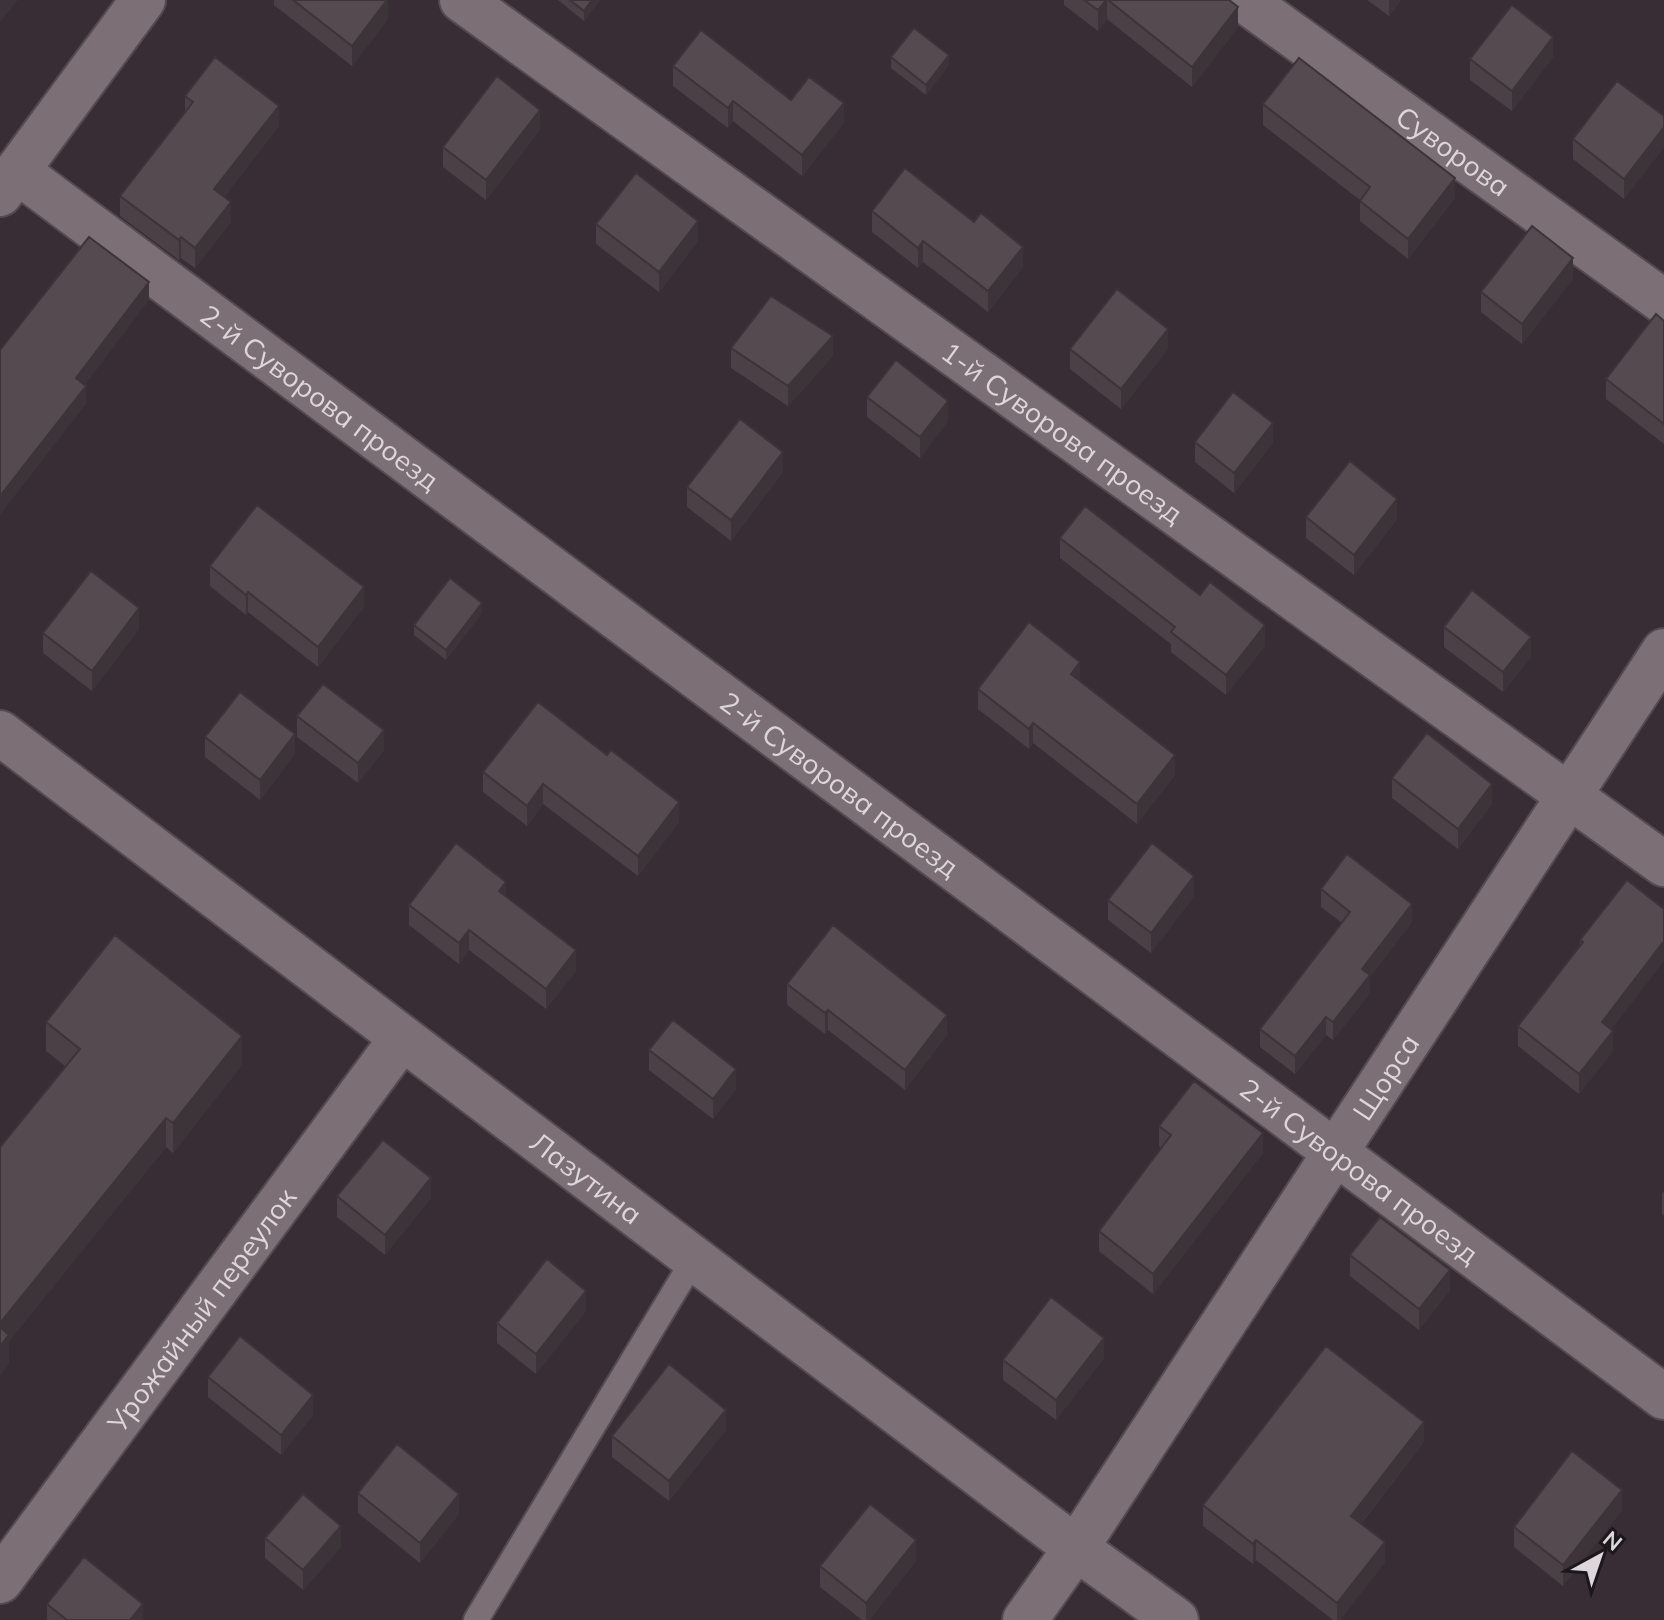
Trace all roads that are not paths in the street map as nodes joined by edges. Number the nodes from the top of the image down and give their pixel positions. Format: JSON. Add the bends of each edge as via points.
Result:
{"nodes":[{"id":1,"x":143,"y":0,"type":"edge"},
{"id":2,"x":462,"y":0,"type":"edge"},
{"id":3,"x":1244,"y":0,"type":"edge"},
{"id":4,"x":9,"y":183,"type":"edge"},
{"id":5,"x":1664,"y":302,"type":"edge"},
{"id":6,"x":1664,"y":651,"type":"edge"},
{"id":7,"x":0,"y":733,"type":"edge"},
{"id":8,"x":1569,"y":796,"type":"junction"},
{"id":9,"x":1664,"y":864,"type":"edge"},
{"id":10,"x":402,"y":1038,"type":"junction"},
{"id":11,"x":1335,"y":1152,"type":"junction"},
{"id":12,"x":694,"y":1259,"type":"junction"},
{"id":13,"x":1664,"y":1397,"type":"edge"},
{"id":14,"x":1076,"y":1548,"type":"junction"},
{"id":15,"x":0,"y":1581,"type":"edge"},
{"id":16,"x":476,"y":1620,"type":"edge"},
{"id":17,"x":1025,"y":1620,"type":"edge"},
{"id":18,"x":1176,"y":1620,"type":"edge"}],
"edges":[{"from":1,"to":4,"type":"street"},
{"from":2,"to":8,"type":"street","name":"1-й Суворова проезд"},
{"from":3,"to":5,"type":"street","name":"Суворова"},
{"from":4,"to":11,"type":"street","name":"2-й Суворова проезд"},
{"from":6,"to":8,"type":"street","name":"Щорса"},
{"from":7,"to":10,"type":"street","name":"Лазутина"},
{"from":8,"to":9,"type":"street","name":"1-й Суворова проезд"},
{"from":8,"to":11,"type":"street","name":"Щорса"},
{"from":10,"to":12,"type":"street","name":"Лазутина"},
{"from":10,"to":15,"type":"street","name":"Урожайный переулок"},
{"from":11,"to":13,"type":"street","name":"2-й Суворова проезд"},
{"from":11,"to":14,"type":"street","name":"Щорса"},
{"from":12,"to":14,"type":"street","name":"Лазутина"},
{"from":12,"to":16,"type":"lane"},
{"from":14,"to":17,"type":"street","name":"Щорса"},
{"from":14,"to":18,"type":"street","name":"Лазутина"}]}
